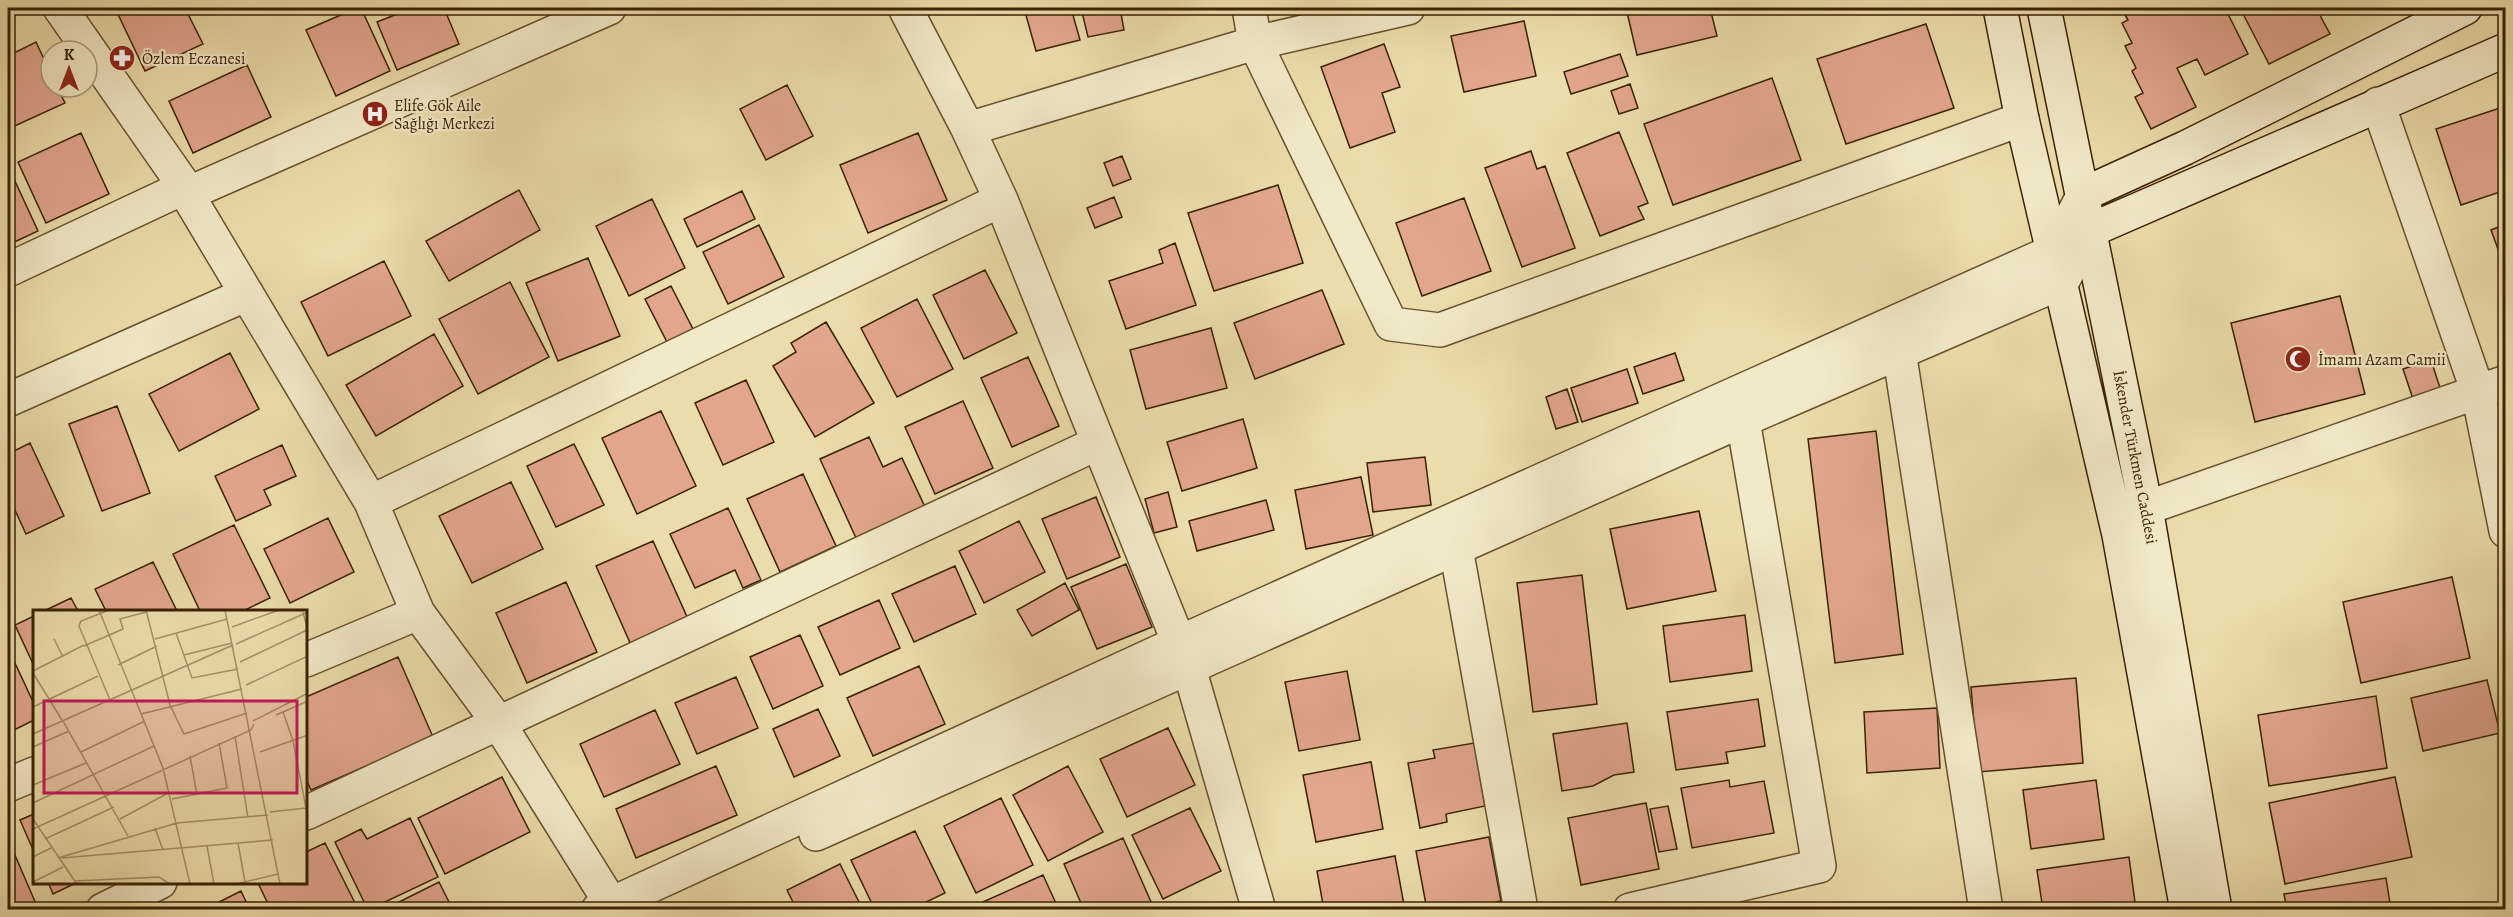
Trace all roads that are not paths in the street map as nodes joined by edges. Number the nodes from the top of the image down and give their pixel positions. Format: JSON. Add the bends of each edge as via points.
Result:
{"nodes":[{"id":1,"x":60,"y":8,"type":"edge"},
{"id":2,"x":609,"y":8,"type":"edge"},
{"id":3,"x":905,"y":8,"type":"edge"},
{"id":4,"x":1249,"y":8,"type":"edge"},
{"id":5,"x":1408,"y":8,"type":"edge"},
{"id":6,"x":2000,"y":8,"type":"edge"},
{"id":7,"x":2044,"y":8,"type":"edge"},
{"id":8,"x":2466,"y":8,"type":"edge"},
{"id":9,"x":1255,"y":43,"type":"junction"},
{"id":10,"x":2505,"y":50,"type":"edge"},
{"id":11,"x":2378,"y":104,"type":"junction"},
{"id":12,"x":2022,"y":119,"type":"junction"},
{"id":13,"x":969,"y":129,"type":"junction"},
{"id":14,"x":186,"y":190,"type":"junction"},
{"id":15,"x":2084,"y":194,"type":"junction"},
{"id":16,"x":1002,"y":200,"type":"junction"},
{"id":17,"x":2091,"y":230,"type":"junction"},
{"id":18,"x":2054,"y":251,"type":"junction"},
{"id":19,"x":8,"y":270,"type":"edge"},
{"id":20,"x":2062,"y":282,"type":"junction"},
{"id":21,"x":247,"y":294,"type":"junction"},
{"id":22,"x":1899,"y":351,"type":"junction"},
{"id":23,"x":2492,"y":387,"type":"edge"},
{"id":24,"x":8,"y":400,"type":"edge"},
{"id":25,"x":1743,"y":420,"type":"junction"},
{"id":26,"x":1098,"y":443,"type":"junction"},
{"id":27,"x":371,"y":502,"type":"junction"},
{"id":28,"x":2146,"y":508,"type":"junction"},
{"id":29,"x":2505,"y":531,"type":"edge"},
{"id":30,"x":1456,"y":548,"type":"junction"},
{"id":31,"x":418,"y":613,"type":"junction"},
{"id":32,"x":1183,"y":656,"type":"junction"},
{"id":33,"x":308,"y":659,"type":"edge"},
{"id":34,"x":498,"y":722,"type":"junction"},
{"id":35,"x":33,"y":774,"type":"edge"},
{"id":36,"x":8,"y":785,"type":"edge"},
{"id":37,"x":308,"y":812,"type":"edge"},
{"id":38,"x":156,"y":884,"type":"edge"},
{"id":39,"x":608,"y":908,"type":"edge"},
{"id":40,"x":1254,"y":908,"type":"edge"},
{"id":41,"x":103,"y":909,"type":"edge"},
{"id":42,"x":647,"y":909,"type":"edge"},
{"id":43,"x":1521,"y":909,"type":"edge"},
{"id":44,"x":1630,"y":909,"type":"edge"},
{"id":45,"x":1986,"y":909,"type":"edge"},
{"id":46,"x":2187,"y":909,"type":"edge"},
{"id":47,"x":2215,"y":909,"type":"edge"}],
"edges":[{"from":1,"to":14,"type":"street"},
{"from":2,"to":14,"type":"street"},
{"from":3,"to":13,"type":"street"},
{"from":4,"to":9,"type":"street"},
{"from":5,"to":9,"type":"street"},
{"from":6,"to":12,"type":"street"},
{"from":7,"to":15,"type":"street","name":"İskender Türkmen Caddesi"},
{"from":8,"to":15,"type":"street"},
{"from":9,"to":12,"type":"street","via":[[1391,324],[1440,330]]},
{"from":9,"to":13,"type":"street"},
{"from":10,"to":11,"type":"street"},
{"from":11,"to":17,"type":"street"},
{"from":11,"to":23,"type":"street"},
{"from":12,"to":18,"type":"street"},
{"from":13,"to":16,"type":"street"},
{"from":14,"to":19,"type":"street"},
{"from":14,"to":21,"type":"street"},
{"from":15,"to":17,"type":"street","name":"İskender Türkmen Caddesi"},
{"from":15,"to":18,"type":"street"},
{"from":16,"to":26,"type":"street"},
{"from":16,"to":27,"type":"street"},
{"from":17,"to":20,"type":"street"},
{"from":17,"to":28,"type":"street","name":"İskender Türkmen Caddesi"},
{"from":18,"to":20,"type":"street"},
{"from":18,"to":32,"type":"street"},
{"from":20,"to":22,"type":"street"},
{"from":20,"to":46,"type":"street","via":[[2119,536]]},
{"from":21,"to":24,"type":"street"},
{"from":21,"to":27,"type":"street"},
{"from":22,"to":25,"type":"street"},
{"from":22,"to":45,"type":"street"},
{"from":23,"to":28,"type":"street"},
{"from":23,"to":29,"type":"street"},
{"from":25,"to":30,"type":"street"},
{"from":25,"to":44,"type":"street","via":[[1819,866]]},
{"from":26,"to":32,"type":"street"},
{"from":26,"to":34,"type":"street"},
{"from":27,"to":31,"type":"street"},
{"from":28,"to":47,"type":"street","name":"İskender Türkmen Caddesi"},
{"from":30,"to":32,"type":"street"},
{"from":30,"to":43,"type":"street"},
{"from":31,"to":33,"type":"street"},
{"from":31,"to":34,"type":"street"},
{"from":32,"to":39,"type":"street"},
{"from":32,"to":40,"type":"street"},
{"from":32,"to":42,"type":"street"},
{"from":34,"to":37,"type":"street"},
{"from":34,"to":39,"type":"street"},
{"from":35,"to":36,"type":"street"},
{"from":38,"to":41,"type":"street"}]}
